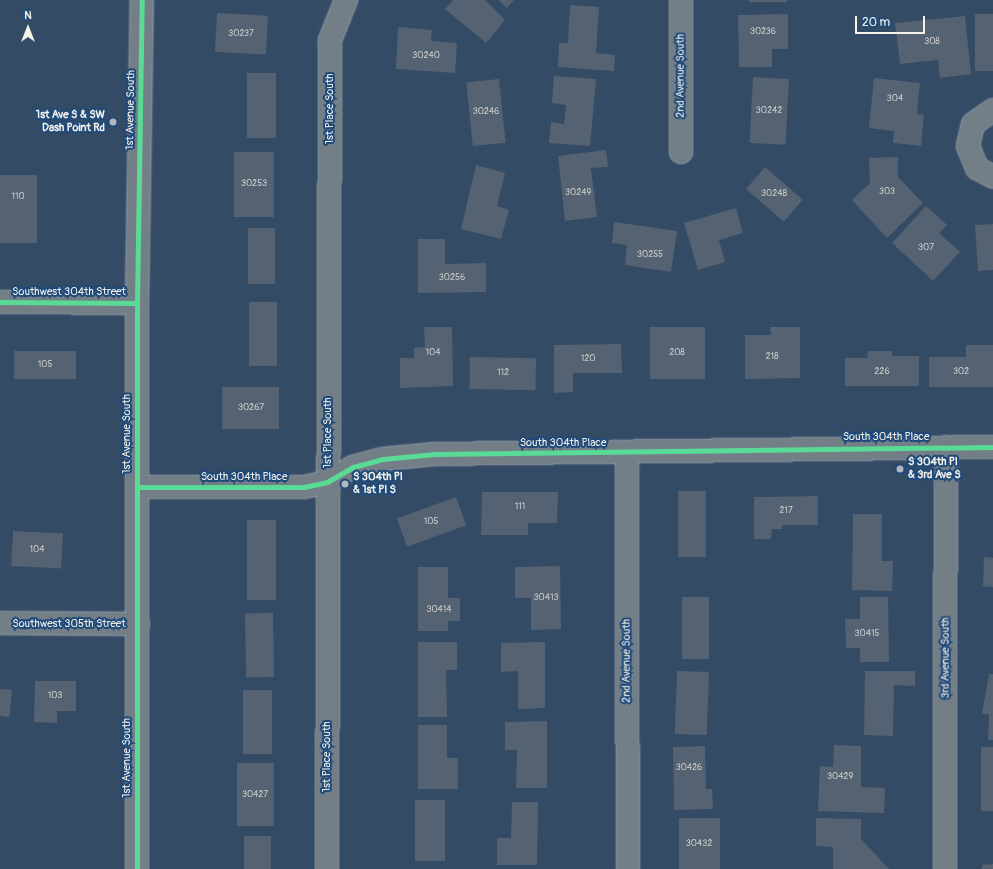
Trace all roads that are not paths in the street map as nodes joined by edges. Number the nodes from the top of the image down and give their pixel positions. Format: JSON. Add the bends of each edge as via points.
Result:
{"nodes":[{"id":1,"x":142,"y":0,"type":"edge"},
{"id":2,"x":346,"y":0,"type":"edge"},
{"id":3,"x":681,"y":0,"type":"edge"},
{"id":4,"x":993,"y":110,"type":"edge"},
{"id":5,"x":681,"y":152,"type":"dead end"},
{"id":6,"x":993,"y":176,"type":"edge"},
{"id":7,"x":0,"y":302,"type":"edge"},
{"id":8,"x":138,"y":303,"type":"junction"},
{"id":9,"x":946,"y":447,"type":"junction"},
{"id":10,"x":993,"y":447,"type":"edge"},
{"id":11,"x":626,"y":452,"type":"junction"},
{"id":12,"x":327,"y":482,"type":"junction"},
{"id":13,"x":138,"y":486,"type":"junction"},
{"id":14,"x":0,"y":624,"type":"edge"},
{"id":15,"x":138,"y":624,"type":"junction"},
{"id":16,"x":137,"y":869,"type":"edge"},
{"id":17,"x":327,"y":869,"type":"edge"},
{"id":18,"x":628,"y":869,"type":"edge"},
{"id":19,"x":945,"y":869,"type":"edge"}],
"edges":[{"from":1,"to":8,"type":"street","name":"1st Avenue South"},
{"from":2,"to":12,"type":"street","name":"1st Place South","via":[[330,40]]},
{"from":3,"to":5,"type":"street","name":"2nd Avenue South"},
{"from":4,"to":6,"type":"street","via":[[973,124],[968,146],[977,168]]},
{"from":7,"to":8,"type":"street","name":"Southwest 304th Street"},
{"from":8,"to":13,"type":"street","name":"1st Avenue South"},
{"from":9,"to":10,"type":"street","name":"South 304th Place"},
{"from":9,"to":11,"type":"street","name":"South 304th Place"},
{"from":9,"to":19,"type":"street","name":"3rd Avenue South"},
{"from":11,"to":12,"type":"street","name":"South 304th Place","via":[[413,456],[353,467]]},
{"from":11,"to":18,"type":"street","name":"2nd Avenue South"},
{"from":12,"to":13,"type":"street","name":"South 304th Place","via":[[304,486]]},
{"from":12,"to":17,"type":"street","name":"1st Place South"},
{"from":13,"to":15,"type":"street","name":"1st Avenue South"},
{"from":14,"to":15,"type":"street","name":"Southwest 305th Street"},
{"from":15,"to":16,"type":"street","name":"1st Avenue South"}]}
